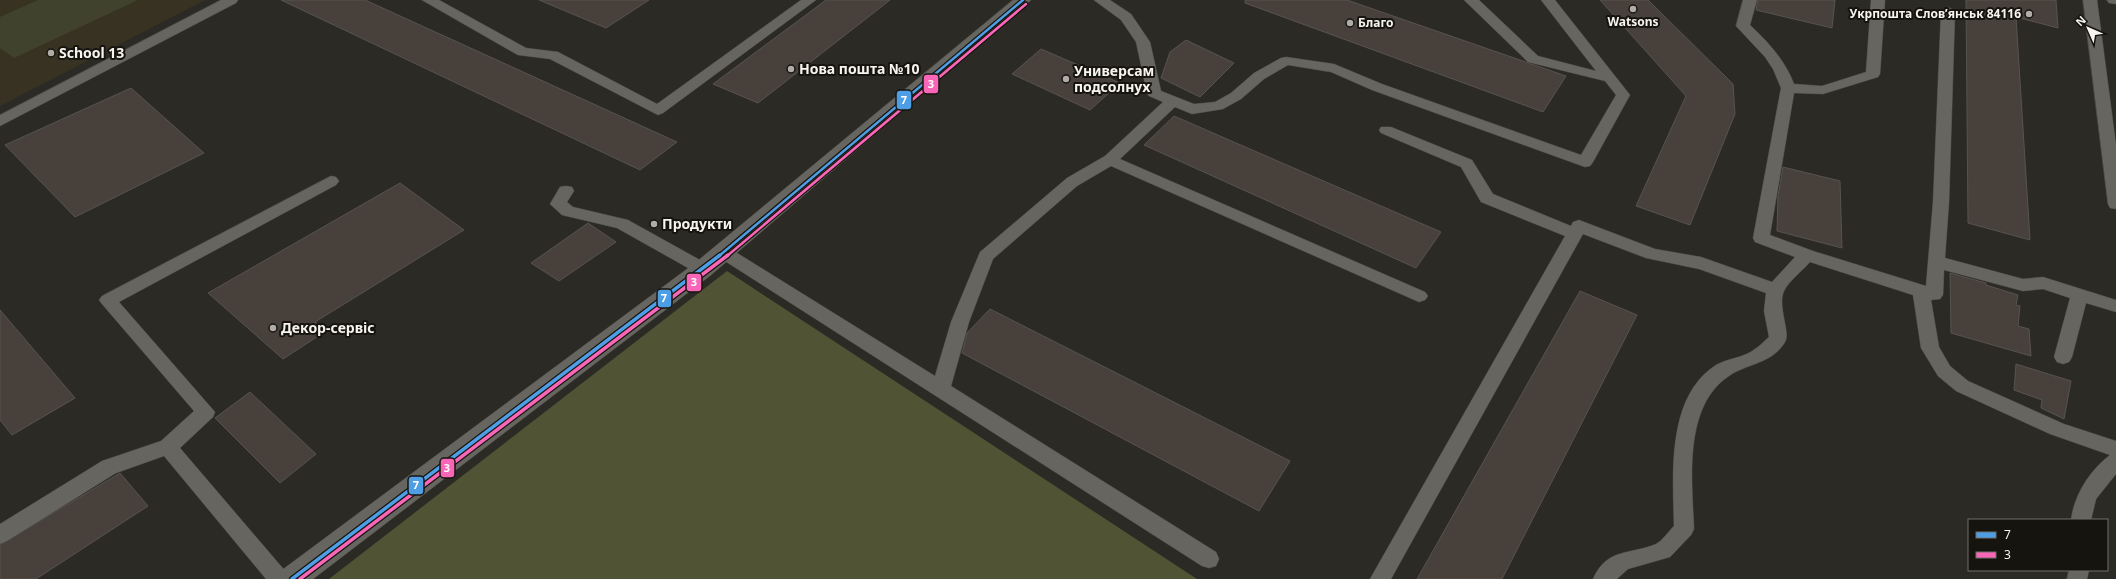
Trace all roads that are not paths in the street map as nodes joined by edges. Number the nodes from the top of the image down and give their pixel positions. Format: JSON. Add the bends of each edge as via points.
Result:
{"nodes":[{"id":1,"x":232,"y":0,"type":"edge"},
{"id":2,"x":429,"y":0,"type":"edge"},
{"id":3,"x":809,"y":0,"type":"edge"},
{"id":4,"x":1023,"y":0,"type":"edge"},
{"id":5,"x":1101,"y":0,"type":"edge"},
{"id":6,"x":1471,"y":0,"type":"edge"},
{"id":7,"x":1548,"y":0,"type":"edge"},
{"id":8,"x":1750,"y":0,"type":"edge"},
{"id":9,"x":1878,"y":0,"type":"edge"},
{"id":10,"x":2090,"y":0,"type":"edge"},
{"id":11,"x":1948,"y":11,"type":"dead end"},
{"id":12,"x":1610,"y":78,"type":"junction"},
{"id":13,"x":1788,"y":88,"type":"junction"},
{"id":14,"x":1173,"y":101,"type":"junction"},
{"id":15,"x":0,"y":121,"type":"edge"},
{"id":16,"x":1386,"y":130,"type":"dead end"},
{"id":17,"x":1110,"y":160,"type":"junction"},
{"id":18,"x":331,"y":181,"type":"dead end"},
{"id":19,"x":566,"y":191,"type":"dead end"},
{"id":20,"x":2116,"y":204,"type":"edge"},
{"id":21,"x":1574,"y":234,"type":"junction"},
{"id":22,"x":723,"y":252,"type":"junction"},
{"id":23,"x":1807,"y":255,"type":"junction"},
{"id":24,"x":1937,"y":262,"type":"junction"},
{"id":25,"x":703,"y":270,"type":"junction"},
{"id":26,"x":1775,"y":290,"type":"junction"},
{"id":27,"x":1921,"y":291,"type":"junction"},
{"id":28,"x":2079,"y":295,"type":"junction"},
{"id":29,"x":1419,"y":296,"type":"dead end"},
{"id":30,"x":2116,"y":306,"type":"edge"},
{"id":31,"x":2063,"y":357,"type":"dead end"},
{"id":32,"x":941,"y":389,"type":"junction"},
{"id":33,"x":168,"y":447,"type":"junction"},
{"id":34,"x":2116,"y":449,"type":"edge"},
{"id":35,"x":2116,"y":461,"type":"edge"},
{"id":36,"x":2081,"y":519,"type":"edge"},
{"id":37,"x":0,"y":535,"type":"edge"},
{"id":38,"x":1209,"y":559,"type":"dead end"},
{"id":39,"x":279,"y":579,"type":"edge"},
{"id":40,"x":292,"y":579,"type":"edge"},
{"id":41,"x":1380,"y":579,"type":"edge"},
{"id":42,"x":1603,"y":579,"type":"edge"}],
"edges":[{"from":1,"to":15,"type":"lane"},
{"from":2,"to":3,"type":"lane","via":[[523,52],[553,55],[658,110]]},
{"from":4,"to":22,"type":"street"},
{"from":5,"to":14,"type":"lane","via":[[1126,17],[1143,42],[1154,93]]},
{"from":6,"to":12,"type":"lane","via":[[1533,59]]},
{"from":7,"to":12,"type":"lane"},
{"from":8,"to":13,"type":"lane","via":[[1743,26],[1777,62]]},
{"from":9,"to":13,"type":"lane","via":[[1873,74],[1823,90]]},
{"from":10,"to":20,"type":"lane"},
{"from":11,"to":24,"type":"lane"},
{"from":12,"to":14,"type":"lane","via":[[1623,95],[1585,162],[1334,68],[1286,61],[1259,76],[1236,96],[1218,106],[1192,109]]},
{"from":13,"to":23,"type":"lane","via":[[1761,238]]},
{"from":14,"to":17,"type":"lane"},
{"from":16,"to":21,"type":"lane","via":[[1467,164],[1487,198]]},
{"from":17,"to":29,"type":"lane"},
{"from":17,"to":32,"type":"lane","via":[[1072,182],[986,256],[960,322]]},
{"from":18,"to":33,"type":"lane","via":[[108,300],[206,412]]},
{"from":19,"to":25,"type":"lane","via":[[558,204],[568,211],[622,224]]},
{"from":21,"to":26,"type":"lane","via":[[1579,226],[1652,254],[1701,263]]},
{"from":21,"to":41,"type":"lane"},
{"from":22,"to":25,"type":"street"},
{"from":22,"to":32,"type":"lane"},
{"from":23,"to":26,"type":"lane"},
{"from":23,"to":27,"type":"lane"},
{"from":24,"to":27,"type":"lane","via":[[1934,295]]},
{"from":24,"to":28,"type":"lane","via":[[2023,285],[2043,283]]},
{"from":25,"to":40,"type":"street"},
{"from":26,"to":42,"type":"lane","via":[[1773,311],[1778,339],[1761,355],[1723,370],[1712,379],[1693,404],[1682,460],[1684,529],[1663,551],[1622,561]]},
{"from":27,"to":34,"type":"lane","via":[[1930,348],[1944,371],[1962,386],[2057,429]]},
{"from":28,"to":30,"type":"lane"},
{"from":28,"to":31,"type":"lane"},
{"from":32,"to":38,"type":"lane"},
{"from":33,"to":37,"type":"lane","via":[[109,467]]},
{"from":33,"to":39,"type":"lane"},
{"from":35,"to":36,"type":"lane","via":[[2094,483]]}]}
